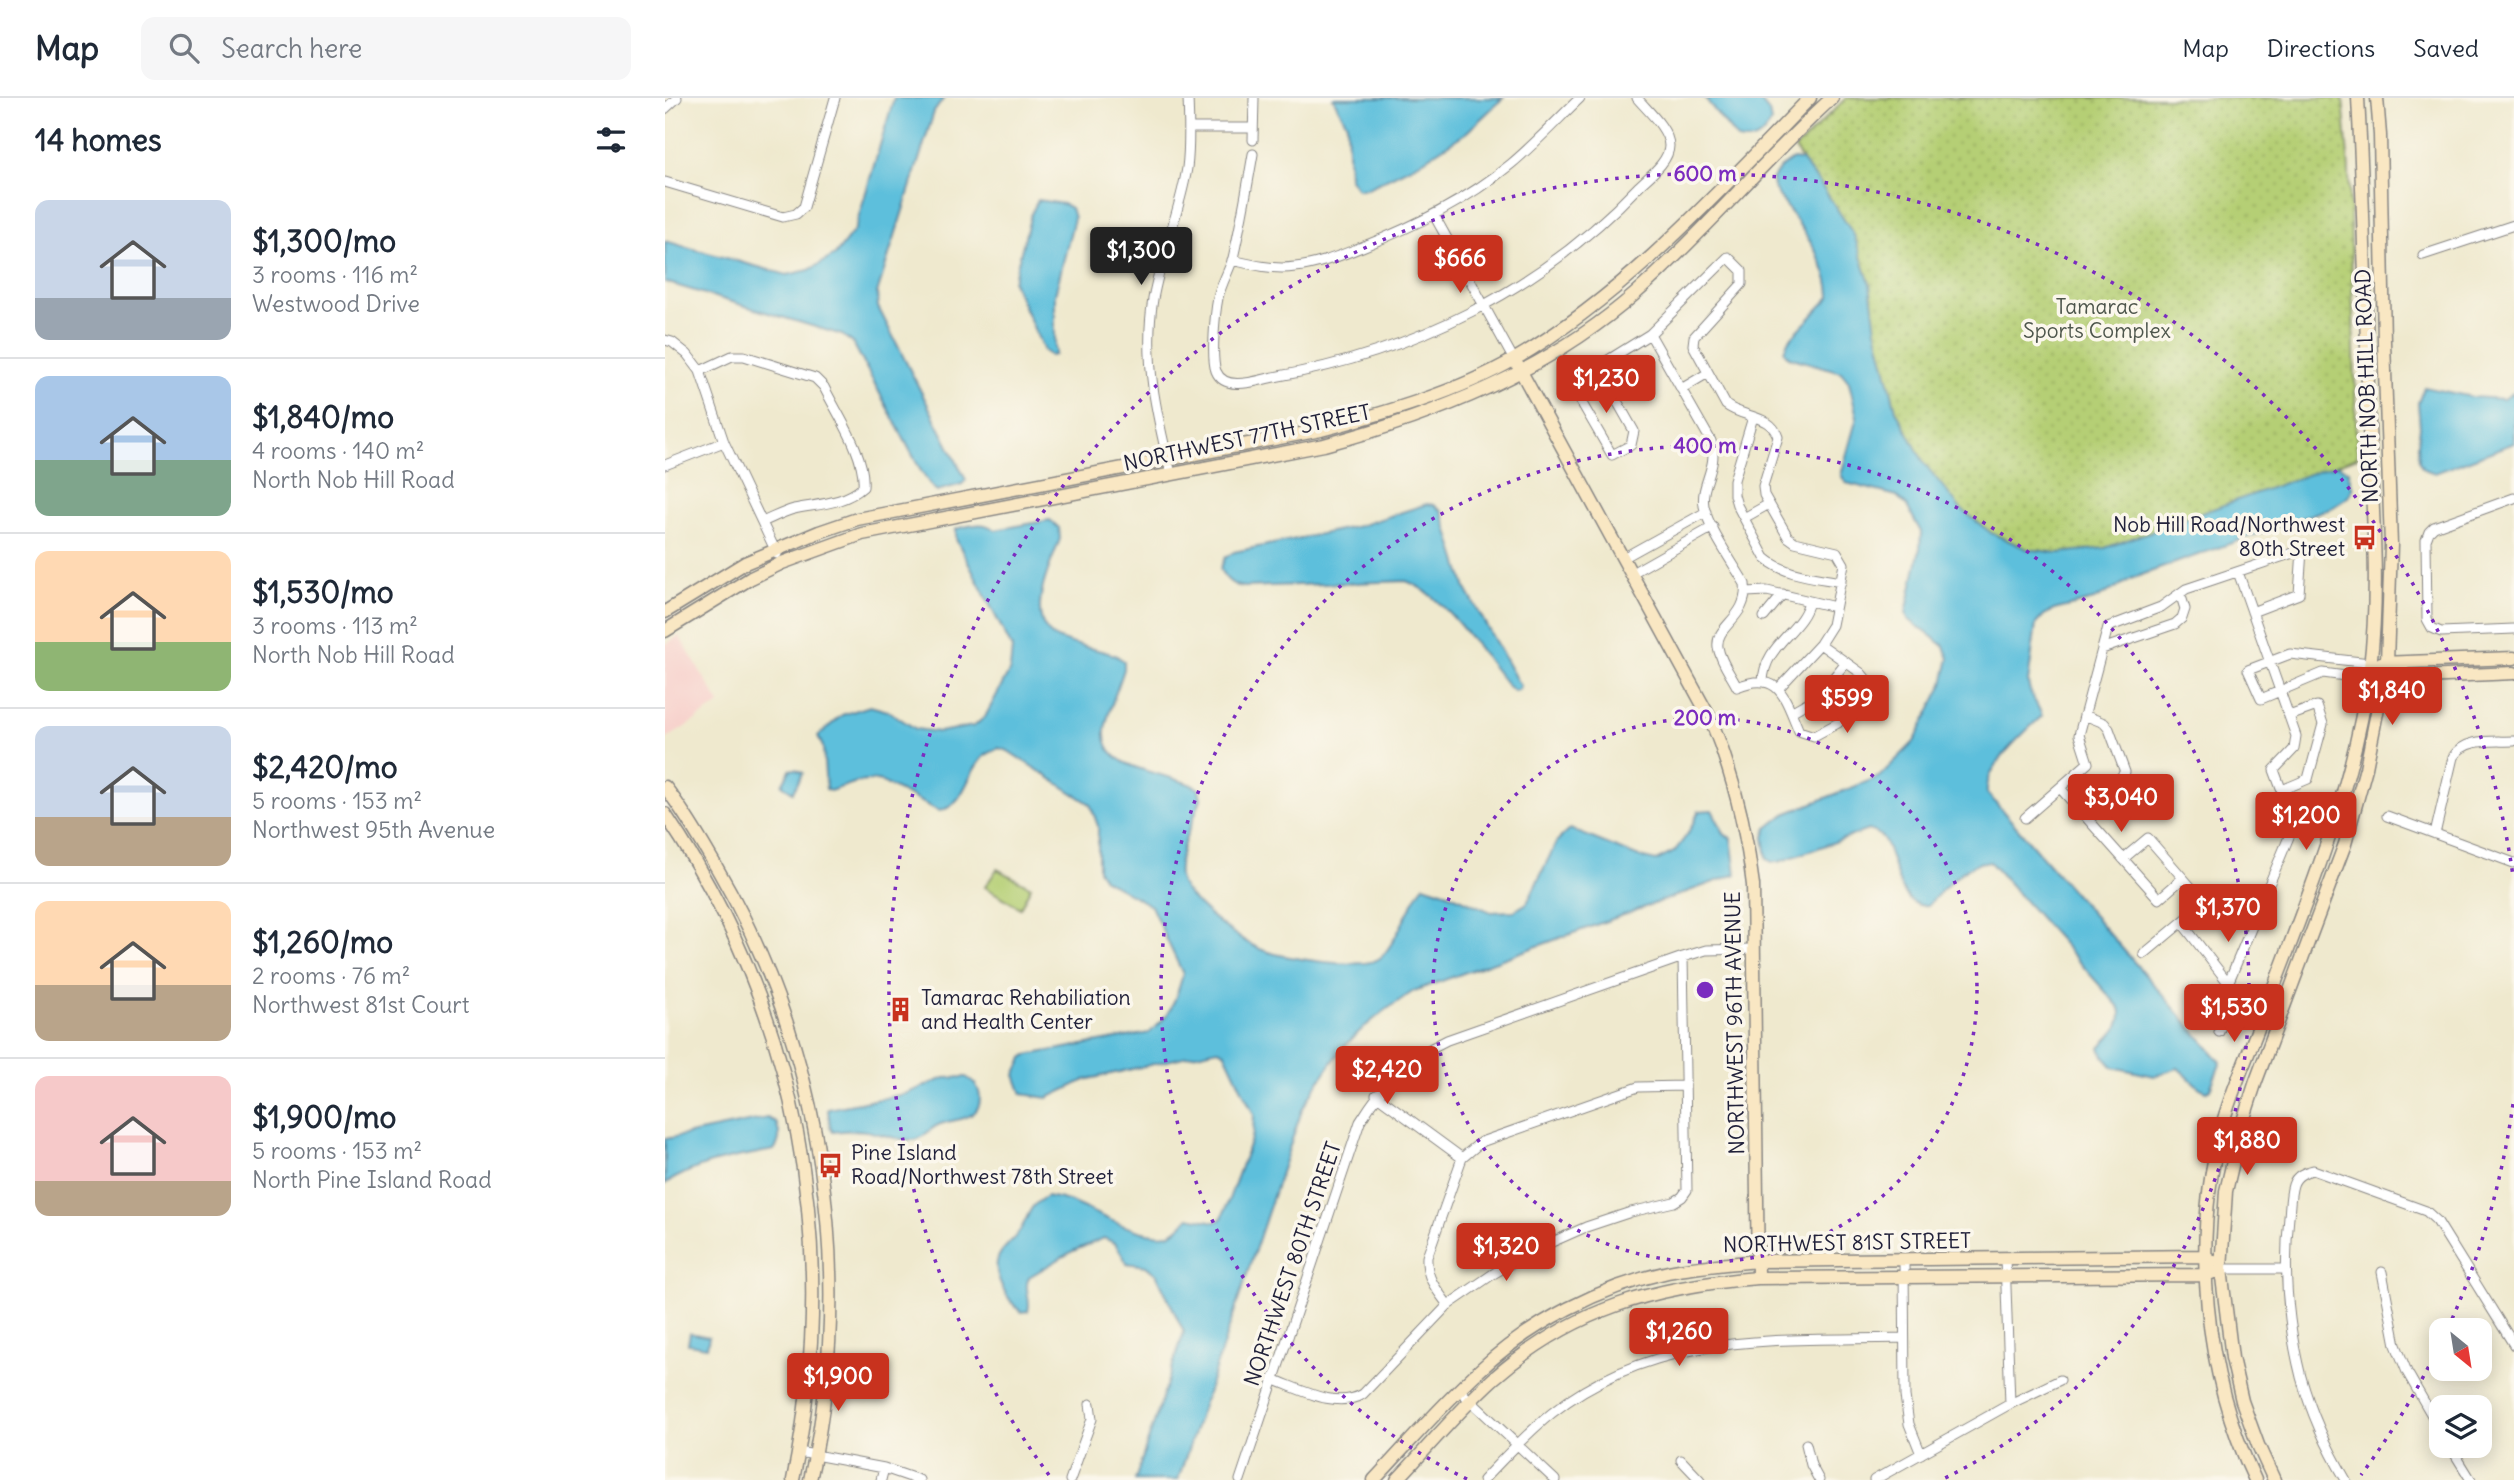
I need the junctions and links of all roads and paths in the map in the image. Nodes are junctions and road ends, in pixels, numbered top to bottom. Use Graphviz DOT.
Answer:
graph roads {
  1 [pos="677,98"];
  2 [pos="835,98"];
  3 [pos="1188,98"];
  4 [pos="1254,98"];
  5 [pos="1580,98"];
  6 [pos="1637,98"];
  7 [pos="1810,98"];
  8 [pos="2358,98"];
  9 [pos="2377,98"];
  10 [pos="1825,100"];
  11 [pos="665,109"];
  12 [pos="1189,128"];
  13 [pos="1253,128"];
  14 [pos="1253,140"];
  15 [pos="1253,154"];
  16 [pos="665,182"];
  17 [pos="1434,215"];
  18 [pos="2514,225"];
  19 [pos="2423,255"];
  20 [pos="1232,260"];
  21 [pos="1483,307"];
  22 [pos="1650,334"];
  23 [pos="665,340"];
  24 [pos="1517,365"];
  25 [pos="1597,366"];
  26 [pos="700,371"];
  27 [pos="1708,373"];
  28 [pos="1681,389"];
  29 [pos="1753,417"];
  30 [pos="724,442"];
  31 [pos="1168,459"];
  32 [pos="665,465"];
  33 [pos="1171,474"];
  34 [pos="2514,498"];
  35 [pos="1769,504"];
  36 [pos="1706,512"];
  37 [pos="1744,518"];
  38 [pos="762,522"];
  39 [pos="1713,527"];
  40 [pos="1676,529"];
  41 [pos="1683,544"];
  42 [pos="775,549"];
  43 [pos="1623,558"];
  44 [pos="782,563"];
  45 [pos="2238,572"];
  46 [pos="1632,573"];
  47 [pos="1841,582"];
  48 [pos="1746,592"];
  49 [pos="2180,593"];
  50 [pos="1783,594"];
  51 [pos="1809,601"];
  52 [pos="1835,607"];
  53 [pos="665,612"];
  54 [pos="2252,612"];
  55 [pos="1764,617"];
  56 [pos="2514,629"];
  57 [pos="665,631"];
  58 [pos="1821,644"];
  59 [pos="2102,649"];
  60 [pos="2514,658"];
  61 [pos="2269,661"];
  62 [pos="1846,662"];
  63 [pos="2387,662"];
  64 [pos="2370,663"];
  65 [pos="2514,673"];
  66 [pos="2368,679"];
  67 [pos="2384,679"];
  68 [pos="1763,682"];
  69 [pos="1779,689"];
  70 [pos="2280,691"];
  71 [pos="1791,712"];
  72 [pos="2084,715"];
  73 [pos="2289,716"];
  74 [pos="2514,741"];
  75 [pos="665,787"];
  76 [pos="2060,788"];
  77 [pos="2282,790"];
  78 [pos="2083,813"];
  79 [pos="665,814"];
  80 [pos="2387,816"];
  81 [pos="2025,818"];
  82 [pos="2435,834"];
  83 [pos="2123,859"];
  84 [pos="2514,863"];
  85 [pos="2183,878"];
  86 [pos="2205,903"];
  87 [pos="2248,904"];
  88 [pos="2182,923"];
  89 [pos="1753,949"];
  90 [pos="2144,954"];
  91 [pos="1683,957"];
  92 [pos="2229,981"];
  93 [pos="2219,1032"];
  94 [pos="1685,1086"];
  95 [pos="1376,1095"];
  96 [pos="1462,1158"];
  97 [pos="2206,1256"];
  98 [pos="2005,1258"];
  99 [pos="1904,1260"];
  100 [pos="1758,1261"];
  101 [pos="2221,1269"];
  102 [pos="2285,1269"];
  103 [pos="2382,1272"];
  104 [pos="2206,1275"];
  105 [pos="2006,1276"];
  106 [pos="1904,1277"];
  107 [pos="1758,1278"];
  108 [pos="1448,1306"];
  109 [pos="1904,1339"];
  110 [pos="2514,1345"];
  111 [pos="1272,1380"];
  112 [pos="2060,1380"];
  113 [pos="1459,1390"];
  114 [pos="1471,1401"];
  115 [pos="1090,1404"];
  116 [pos="2010,1404"];
  117 [pos="2429,1410"];
  118 [pos="1517,1444"];
  119 [pos="1806,1444"];
  120 [pos="799,1452"];
  121 [pos="1921,1454"];
  122 [pos="815,1456"];
  123 [pos="2457,1458"];
  124 [pos="1681,1460"];
  125 [pos="884,1468"];
  126 [pos="1242,1479"];
  127 [pos="793,1480"];
  128 [pos="810,1480"];
  129 [pos="881,1480"];
  130 [pos="919,1480"];
  131 [pos="1070,1480"];
  132 [pos="1374,1480"];
  133 [pos="1397,1480"];
  134 [pos="1483,1480"];
  135 [pos="1555,1480"];
  136 [pos="1700,1480"];
  137 [pos="1819,1480"];
  138 [pos="1874,1480"];
  139 [pos="2255,1480"];
  140 [pos="2274,1480"];
  141 [pos="2346,1480"];
  142 [pos="2471,1480"];
  1 -- 11 [label="street"];
  2 -- 16 [label="street"];
  3 -- 12 [label="street"];
  4 -- 13 [label="street"];
  5 -- 17 [label="street"];
  6 -- 21 [label="street"];
  7 -- 24 [label="street, NORTHWEST 77TH STREET"];
  8 -- 64 [label="street, NORTH NOB HILL ROAD"];
  9 -- 63 [label="street, NORTH NOB HILL ROAD"];
  10 -- 24 [label="street, NORTHWEST 77TH STREET"];
  12 -- 13 [label="street"];
  12 -- 31 [label="street"];
  13 -- 14 [label="street"];
  15 -- 20 [label="street"];
  17 -- 20 [label="street"];
  17 -- 21 [label="street, NORTHWEST 96TH AVENUE"];
  18 -- 19 [label="street"];
  20 -- 21 [label="street"];
  21 -- 24 [label="street, NORTHWEST 96TH AVENUE"];
  22 -- 25 [label="street"];
  22 -- 27 [label="street"];
  22 -- 28 [label="street"];
  23 -- 26 [label="street"];
  24 -- 31 [label="street, NORTHWEST 77TH STREET"];
  24 -- 33 [label="street, NORTHWEST 77TH STREET"];
  24 -- 43 [label="street, NORTHWEST 96TH AVENUE"];
  25 -- 25 [label="street"];
  26 -- 30 [label="street"];
  26 -- 38 [label="street"];
  27 -- 28 [label="street"];
  27 -- 29 [label="street"];
  28 -- 36 [label="street"];
  29 -- 35 [label="street"];
  29 -- 37 [label="street"];
  30 -- 32 [label="street"];
  30 -- 38 [label="street"];
  31 -- 33 [label="street"];
  31 -- 42 [label="street, NORTHWEST 77TH STREET"];
  33 -- 44 [label="street, NORTHWEST 77TH STREET"];
  34 -- 56 [label="street"];
  35 -- 37 [label="street"];
  35 -- 47 [label="street"];
  36 -- 39 [label="street"];
  36 -- 40 [label="street"];
  37 -- 47 [label="street"];
  38 -- 42 [label="street"];
  39 -- 41 [label="street"];
  39 -- 48 [label="street"];
  40 -- 41 [label="street"];
  40 -- 43 [label="street"];
  41 -- 46 [label="street"];
  42 -- 44 [label="street"];
  42 -- 53 [label="street, NORTHWEST 77TH STREET"];
  43 -- 46 [label="street, NORTHWEST 96TH AVENUE"];
  44 -- 57 [label="street, NORTHWEST 77TH STREET"];
  45 -- 49 [label="street"];
  45 -- 54 [label="street"];
  45 -- 54 [label="street"];
  46 -- 89 [label="street, NORTHWEST 96TH AVENUE"];
  47 -- 52 [label="street"];
  48 -- 50 [label="street"];
  48 -- 68 [label="street"];
  49 -- 59 [label="street"];
  49 -- 59 [label="street"];
  50 -- 51 [label="street"];
  50 -- 55 [label="street"];
  51 -- 52 [label="street"];
  51 -- 68 [label="street"];
  52 -- 58 [label="street"];
  54 -- 61 [label="street"];
  58 -- 62 [label="street"];
  58 -- 69 [label="street"];
  59 -- 72 [label="street"];
  60 -- 63 [label="street"];
  61 -- 64 [label="street"];
  61 -- 70 [label="street"];
  61 -- 70 [label="street"];
  62 -- 71 [label="street"];
  62 -- 71 [label="street"];
  63 -- 64 [label="street"];
  63 -- 67 [label="street, NORTH NOB HILL ROAD"];
  64 -- 66 [label="street, NORTH NOB HILL ROAD"];
  65 -- 67 [label="street"];
  66 -- 67 [label="street"];
  66 -- 70 [label="street"];
  66 -- 97 [label="street, NORTH NOB HILL ROAD"];
  67 -- 101 [label="street, NORTH NOB HILL ROAD"];
  68 -- 69 [label="street"];
  69 -- 71 [label="street"];
  70 -- 73 [label="street"];
  72 -- 76 [label="street"];
  72 -- 78 [label="street"];
  73 -- 77 [label="street"];
  73 -- 77 [label="street"];
  74 -- 82 [label="street"];
  75 -- 122 [label="street"];
  76 -- 78 [label="street"];
  76 -- 81 [label="street"];
  77 -- 87 [label="street"];
  78 -- 83 [label="street"];
  79 -- 120 [label="street"];
  80 -- 82 [label="street"];
  82 -- 84 [label="street"];
  83 -- 85 [label="street"];
  83 -- 85 [label="street"];
  85 -- 86 [label="street"];
  86 -- 87 [label="street"];
  86 -- 88 [label="street"];
  87 -- 92 [label="street"];
  88 -- 90 [label="street"];
  88 -- 92 [label="street"];
  89 -- 91 [label="street, NORTHWEST 80TH STREET"];
  89 -- 100 [label="street, NORTHWEST 96TH AVENUE"];
  91 -- 94 [label="street"];
  91 -- 95 [label="street, NORTHWEST 80TH STREET"];
  92 -- 93 [label="street"];
  94 -- 96 [label="street"];
  94 -- 108 [label="street"];
  95 -- 96 [label="street"];
  95 -- 111 [label="street, NORTHWEST 80TH STREET"];
  96 -- 108 [label="street"];
  97 -- 98 [label="street, NORTHWEST 81ST STREET"];
  97 -- 101 [label="street"];
  97 -- 104 [label="street, NORTH NOB HILL ROAD"];
  98 -- 99 [label="street, NORTHWEST 81ST STREET"];
  98 -- 105 [label="street"];
  99 -- 100 [label="street, NORTHWEST 81ST STREET"];
  99 -- 106 [label="street"];
  100 -- 107 [label="street, NORTHWEST 96TH AVENUE"];
  100 -- 113 [label="street, NORTHWEST 81ST STREET"];
  101 -- 102 [label="street, NORTHWEST 81ST STREET"];
  101 -- 104 [label="street, NORTHWEST 81ST STREET"];
  101 -- 140 [label="street, NORTH NOB HILL ROAD"];
  102 -- 110 [label="street"];
  102 -- 141 [label="street"];
  103 -- 117 [label="street"];
  104 -- 105 [label="street, NORTHWEST 81ST STREET"];
  104 -- 139 [label="street, NORTH NOB HILL ROAD"];
  105 -- 106 [label="street, NORTHWEST 81ST STREET"];
  105 -- 116 [label="street"];
  106 -- 107 [label="street, NORTHWEST 81ST STREET"];
  106 -- 109 [label="street"];
  107 -- 114 [label="street, NORTHWEST 81ST STREET"];
  108 -- 111 [label="street"];
  109 -- 118 [label="street"];
  109 -- 121 [label="street"];
  111 -- 126 [label="street, NORTHWEST 80TH STREET"];
  112 -- 116 [label="street"];
  113 -- 114 [label="street"];
  113 -- 132 [label="street, NORTHWEST 81ST STREET"];
  114 -- 118 [label="street"];
  114 -- 133 [label="street, NORTHWEST 81ST STREET"];
  115 -- 131 [label="street"];
  116 -- 121 [label="street"];
  118 -- 134 [label="street"];
  118 -- 135 [label="street"];
  119 -- 137 [label="street"];
  120 -- 122 [label="street"];
  120 -- 127 [label="street"];
  121 -- 138 [label="street"];
  122 -- 125 [label="street"];
  122 -- 128 [label="street"];
  123 -- 142 [label="street"];
  124 -- 136 [label="street"];
  125 -- 129 [label="street"];
  125 -- 130 [label="street"];
}
